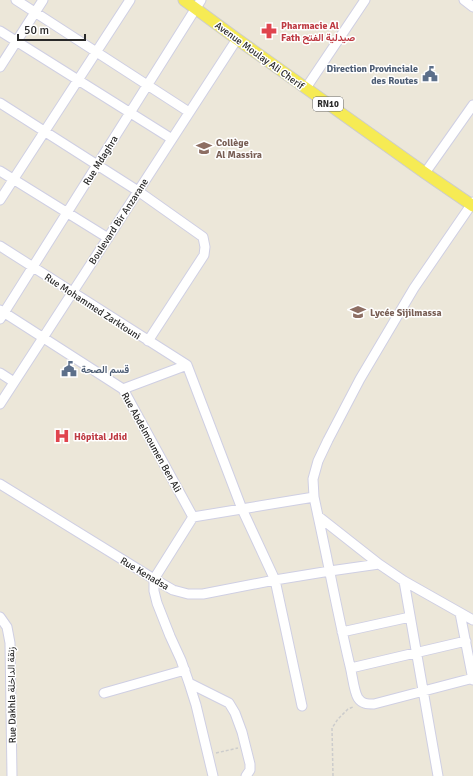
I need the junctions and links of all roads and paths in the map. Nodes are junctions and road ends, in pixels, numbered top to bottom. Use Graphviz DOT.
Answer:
graph roads {
  1 [pos="16,0"];
  2 [pos="43,0"];
  3 [pos="130,0"];
  4 [pos="184,0"];
  5 [pos="365,0"];
  6 [pos="464,0"];
  7 [pos="198,4"];
  8 [pos="473,7"];
  9 [pos="35,13"];
  10 [pos="0,31"];
  11 [pos="237,39"];
  12 [pos="17,42"];
  13 [pos="96,52"];
  14 [pos="0,67"];
  15 [pos="78,80"];
  16 [pos="147,85"];
  17 [pos="306,88"];
  18 [pos="0,103"];
  19 [pos="473,105"];
  20 [pos="189,112"];
  21 [pos="130,113"];
  22 [pos="45,132"];
  23 [pos="172,139"];
  24 [pos="97,165"];
  25 [pos="0,171"];
  26 [pos="425,173"];
  27 [pos="14,179"];
  28 [pos="138,191"];
  29 [pos="0,200"];
  30 [pos="472,204"];
  31 [pos="67,212"];
  32 [pos="108,238"];
  33 [pos="0,246"];
  34 [pos="33,267"];
  35 [pos="72,292"];
  36 [pos="1,314"];
  37 [pos="43,337"];
  38 [pos="148,341"];
  39 [pos="187,365"];
  40 [pos="0,373"];
  41 [pos="14,382"];
  42 [pos="123,389"];
  43 [pos="0,404"];
  44 [pos="0,484"];
  45 [pos="314,497"];
  46 [pos="242,509"];
  47 [pos="318,516"];
  48 [pos="193,517"];
  49 [pos="379,564"];
  50 [pos="330,571"];
  51 [pos="154,578"];
  52 [pos="275,580"];
  53 [pos="404,581"];
  54 [pos="460,613"];
  55 [pos="0,617"];
  56 [pos="410,617"];
  57 [pos="473,620"];
  58 [pos="342,632"];
  59 [pos="466,641"];
  60 [pos="416,653"];
  61 [pos="351,668"];
  62 [pos="185,670"];
  63 [pos="473,679"];
  64 [pos="189,683"];
  65 [pos="423,691"];
  66 [pos="104,693"];
  67 [pos="361,702"];
  68 [pos="302,706"];
  69 [pos="246,746"];
  70 [pos="208,755"];
  71 [pos="12,776"];
  72 [pos="213,776"];
  73 [pos="246,776"];
  74 [pos="333,776"];
  75 [pos="438,776"];
  1 -- 9 [label="street"];
  2 -- 9 [label="street"];
  3 -- 13 [label="street"];
  4 -- 7 [label="main road, Avenue Moulay Ali Cherif / RN10"];
  5 -- 17 [label="street"];
  6 -- 8 [label="street"];
  7 -- 11 [label="main road, Avenue Moulay Ali Cherif / RN10"];
  7 -- 16 [label="street, Rue Mdaghra"];
  9 -- 12 [label="street"];
  9 -- 13 [label="street"];
  10 -- 12 [label="street"];
  11 -- 17 [label="main road, Avenue Moulay Ali Cherif / RN10"];
  11 -- 20 [label="street, Boulevard Bir Anzarane"];
  12 -- 14 [label="street"];
  12 -- 15 [label="street"];
  13 -- 15 [label="street"];
  13 -- 16 [label="street"];
  15 -- 21 [label="street"];
  15 -- 22 [label="street"];
  16 -- 20 [label="street"];
  16 -- 21 [label="street, Rue Mdaghra"];
  17 -- 26 [label="main road, Avenue Moulay Ali Cherif / RN10"];
  18 -- 22 [label="street"];
  19 -- 26 [label="street"];
  20 -- 23 [label="street, Boulevard Bir Anzarane"];
  21 -- 23 [label="street"];
  21 -- 24 [label="street, Rue Mdaghra"];
  22 -- 24 [label="street"];
  22 -- 27 [label="street"];
  23 -- 28 [label="street, Boulevard Bir Anzarane"];
  24 -- 28 [label="street"];
  24 -- 31 [label="street, Rue Mdaghra"];
  25 -- 27 [label="street"];
  26 -- 30 [label="main road, Avenue Moulay Ali Cherif / RN10"];
  27 -- 29 [label="street"];
  27 -- 31 [label="street"];
  28 -- 32 [label="street, Boulevard Bir Anzarane"];
  28 -- 38 [label="street"];
  30 -- 45 [label="street"];
  31 -- 32 [label="street"];
  31 -- 34 [label="street, Rue Mdaghra"];
  32 -- 35 [label="street, Boulevard Bir Anzarane"];
  33 -- 34 [label="street, Rue Mohammed Zarktouni"];
  34 -- 35 [label="street, Rue Mohammed Zarktouni"];
  34 -- 36 [label="street, Rue Mdaghra"];
  35 -- 37 [label="street, Boulevard Bir Anzarane"];
  35 -- 38 [label="street, Rue Mohammed Zarktouni"];
  36 -- 37 [label="street, Rue Abdelmoumen Ben Ali"];
  37 -- 41 [label="street, Boulevard Bir Anzarane"];
  37 -- 42 [label="street, Rue Abdelmoumen Ben Ali"];
  38 -- 39 [label="street, Rue Mohammed Zarktouni"];
  39 -- 42 [label="street"];
  39 -- 46 [label="street"];
  40 -- 41 [label="street"];
  41 -- 43 [label="street, Boulevard Bir Anzarane"];
  42 -- 48 [label="street, Rue Abdelmoumen Ben Ali"];
  44 -- 51 [label="street, Rue Kenadsa"];
  45 -- 46 [label="street"];
  45 -- 47 [label="street"];
  46 -- 48 [label="street"];
  46 -- 52 [label="street"];
  47 -- 49 [label="street"];
  47 -- 50 [label="street"];
  48 -- 51 [label="street"];
  49 -- 50 [label="street, Rue Kenadsa"];
  49 -- 53 [label="street"];
  50 -- 52 [label="street, Rue Kenadsa"];
  50 -- 58 [label="street"];
  51 -- 52 [label="street, Rue Kenadsa"];
  51 -- 62 [label="street"];
  52 -- 68 [label="street"];
  53 -- 54 [label="street"];
  53 -- 56 [label="street"];
  54 -- 57 [label="street"];
  54 -- 59 [label="street"];
  55 -- 71 [label="street, Rue Dakhla زنقة الداخلة"];
  56 -- 58 [label="street"];
  56 -- 60 [label="street"];
  58 -- 61 [label="street"];
  59 -- 60 [label="street"];
  59 -- 63 [label="street"];
  60 -- 61 [label="street"];
  60 -- 65 [label="street"];
  61 -- 67 [label="street"];
  62 -- 64 [label="street"];
  62 -- 66 [label="street"];
  63 -- 65 [label="street"];
  64 -- 69 [label="street"];
  64 -- 70 [label="street"];
  65 -- 67 [label="street"];
  65 -- 75 [label="street"];
  67 -- 74 [label="path"];
  69 -- 70 [label="path"];
  69 -- 73 [label="street"];
  70 -- 72 [label="street"];
}
